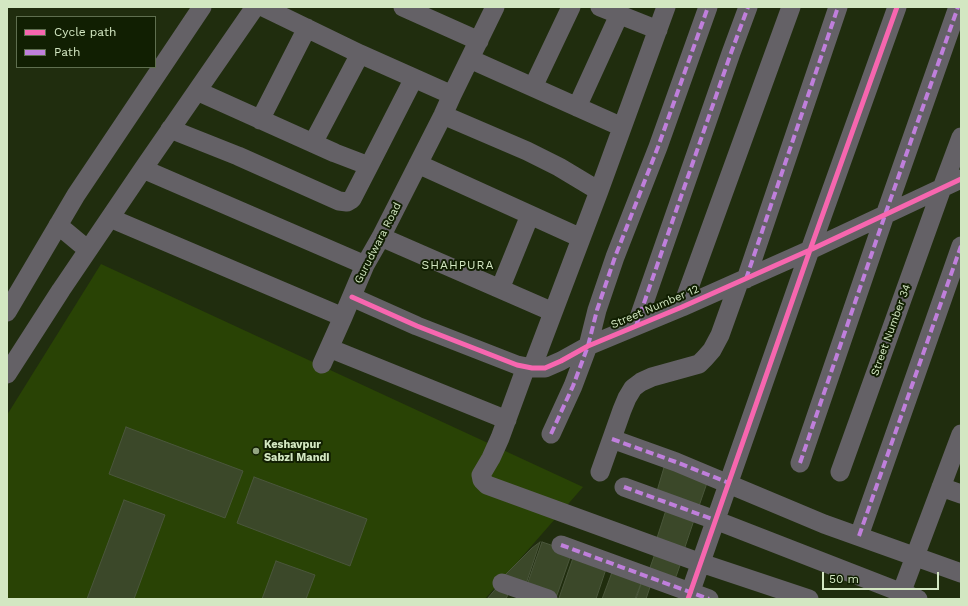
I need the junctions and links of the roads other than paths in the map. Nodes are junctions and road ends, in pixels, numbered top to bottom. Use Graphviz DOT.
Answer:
graph roads {
  1 [pos="202,7"];
  2 [pos="255,7"];
  3 [pos="263,7"];
  4 [pos="403,7"];
  5 [pos="495,7"];
  6 [pos="571,7"];
  7 [pos="600,7"];
  8 [pos="666,7"];
  9 [pos="708,7"];
  10 [pos="748,7"];
  11 [pos="791,7"];
  12 [pos="838,7"];
  13 [pos="897,7"];
  14 [pos="958,7"];
  15 [pos="618,14"];
  16 [pos="307,28"];
  17 [pos="658,30"];
  18 [pos="479,41"];
  19 [pos="360,54"];
  20 [pos="470,59"];
  21 [pos="414,78"];
  22 [pos="533,87"];
  23 [pos="196,91"];
  24 [pos="452,95"];
  25 [pos="577,107"];
  26 [pos="443,115"];
  27 [pos="260,120"];
  28 [pos="622,127"];
  29 [pos="170,129"];
  30 [pos="961,137"];
  31 [pos="313,143"];
  32 [pos="418,164"];
  33 [pos="368,166"];
  34 [pos="143,169"];
  35 [pos="961,179"];
  36 [pos="942,188"];
  37 [pos="599,191"];
  38 [pos="530,215"];
  39 [pos="885,215"];
  40 [pos="110,218"];
  41 [pos="58,225"];
  42 [pos="381,237"];
  43 [pos="581,238"];
  44 [pos="961,246"];
  45 [pos="88,250"];
  46 [pos="810,250"];
  47 [pos="365,265"];
  48 [pos="743,280"];
  49 [pos="500,289"];
  50 [pos="352,297"];
  51 [pos="682,307"];
  52 [pos="7,312"];
  53 [pos="553,312"];
  54 [pos="343,317"];
  55 [pos="636,326"];
  56 [pos="588,346"];
  57 [pos="529,368"];
  58 [pos="7,374"];
  59 [pos="507,420"];
  60 [pos="551,434"];
  61 [pos="961,434"];
  62 [pos="612,439"];
  63 [pos="800,463"];
  64 [pos="600,472"];
  65 [pos="840,472"];
  66 [pos="729,483"];
  67 [pos="624,487"];
  68 [pos="941,487"];
  69 [pos="961,494"];
  70 [pos="715,520"];
  71 [pos="859,536"];
  72 [pos="561,545"];
  73 [pos="915,556"];
  74 [pos="701,563"];
  75 [pos="961,573"];
  76 [pos="502,582"];
  77 [pos="689,596"];
  78 [pos="906,597"];
  79 [pos="548,599"];
  80 [pos="708,599"];
  81 [pos="809,599"];
  1 -- 41 [label="street"];
  2 -- 23 [label="street"];
  3 -- 16 [label="street"];
  4 -- 18 [label="street"];
  5 -- 18 [label="street, Gurudwara Road"];
  6 -- 22 [label="street"];
  7 -- 15 [label="street"];
  8 -- 17 [label="street"];
  9 -- 56 [label="street"];
  10 -- 55 [label="street"];
  11 -- 51 [label="street"];
  12 -- 48 [label="street"];
  13 -- 46 [label="street"];
  14 -- 39 [label="street"];
  15 -- 17 [label="street"];
  15 -- 25 [label="street"];
  16 -- 19 [label="street"];
  16 -- 27 [label="street"];
  17 -- 28 [label="street"];
  18 -- 20 [label="street, Gurudwara Road"];
  19 -- 21 [label="street"];
  19 -- 31 [label="street"];
  20 -- 22 [label="street"];
  20 -- 24 [label="street, Gurudwara Road"];
  21 -- 24 [label="street"];
  21 -- 33 [label="street"];
  22 -- 25 [label="street"];
  23 -- 27 [label="street"];
  23 -- 29 [label="street"];
  24 -- 26 [label="street, Gurudwara Road"];
  25 -- 28 [label="street"];
  26 -- 32 [label="street, Gurudwara Road"];
  26 -- 37 [label="street"];
  27 -- 31 [label="street"];
  28 -- 37 [label="street"];
  29 -- 33 [label="street"];
  29 -- 34 [label="street"];
  30 -- 36 [label="street, Street Number 34"];
  31 -- 33 [label="street"];
  32 -- 38 [label="street"];
  32 -- 42 [label="street, Gurudwara Road"];
  34 -- 40 [label="street"];
  34 -- 47 [label="street"];
  35 -- 36 [label="street, Street Number 12"];
  36 -- 39 [label="street, Street Number 12"];
  36 -- 65 [label="street, Street Number 34"];
  37 -- 43 [label="street"];
  38 -- 43 [label="street"];
  38 -- 49 [label="street"];
  39 -- 46 [label="street, Street Number 12"];
  39 -- 63 [label="street"];
  40 -- 45 [label="street"];
  40 -- 54 [label="street"];
  41 -- 45 [label="street"];
  41 -- 52 [label="street"];
  42 -- 47 [label="street, Gurudwara Road"];
  42 -- 49 [label="street"];
  43 -- 53 [label="street"];
  44 -- 71 [label="street"];
  45 -- 58 [label="street"];
  46 -- 48 [label="street, Street Number 12"];
  46 -- 66 [label="street"];
  47 -- 50 [label="street, Gurudwara Road"];
  48 -- 51 [label="street, Street Number 12"];
  48 -- 62 [label="street"];
  49 -- 53 [label="street"];
  50 -- 54 [label="street, Gurudwara Road"];
  50 -- 57 [label="street, Street Number 12"];
  51 -- 55 [label="street, Street Number 12"];
  53 -- 57 [label="street"];
  54 -- 59 [label="street, Gurudwara Road"];
  55 -- 56 [label="street, Street Number 12"];
  56 -- 57 [label="street, Street Number 12"];
  56 -- 60 [label="street"];
  57 -- 59 [label="street"];
  59 -- 74 [label="street"];
  61 -- 68 [label="street"];
  62 -- 64 [label="street"];
  62 -- 66 [label="street"];
  66 -- 70 [label="street"];
  66 -- 71 [label="street"];
  67 -- 70 [label="street"];
  68 -- 69 [label="street"];
  68 -- 73 [label="street"];
  70 -- 74 [label="street"];
  70 -- 78 [label="street"];
  71 -- 73 [label="street"];
  72 -- 77 [label="street"];
  73 -- 75 [label="street"];
  73 -- 78 [label="street"];
  74 -- 77 [label="street"];
  74 -- 81 [label="street"];
  76 -- 79 [label="street"];
  77 -- 80 [label="street"];
}
